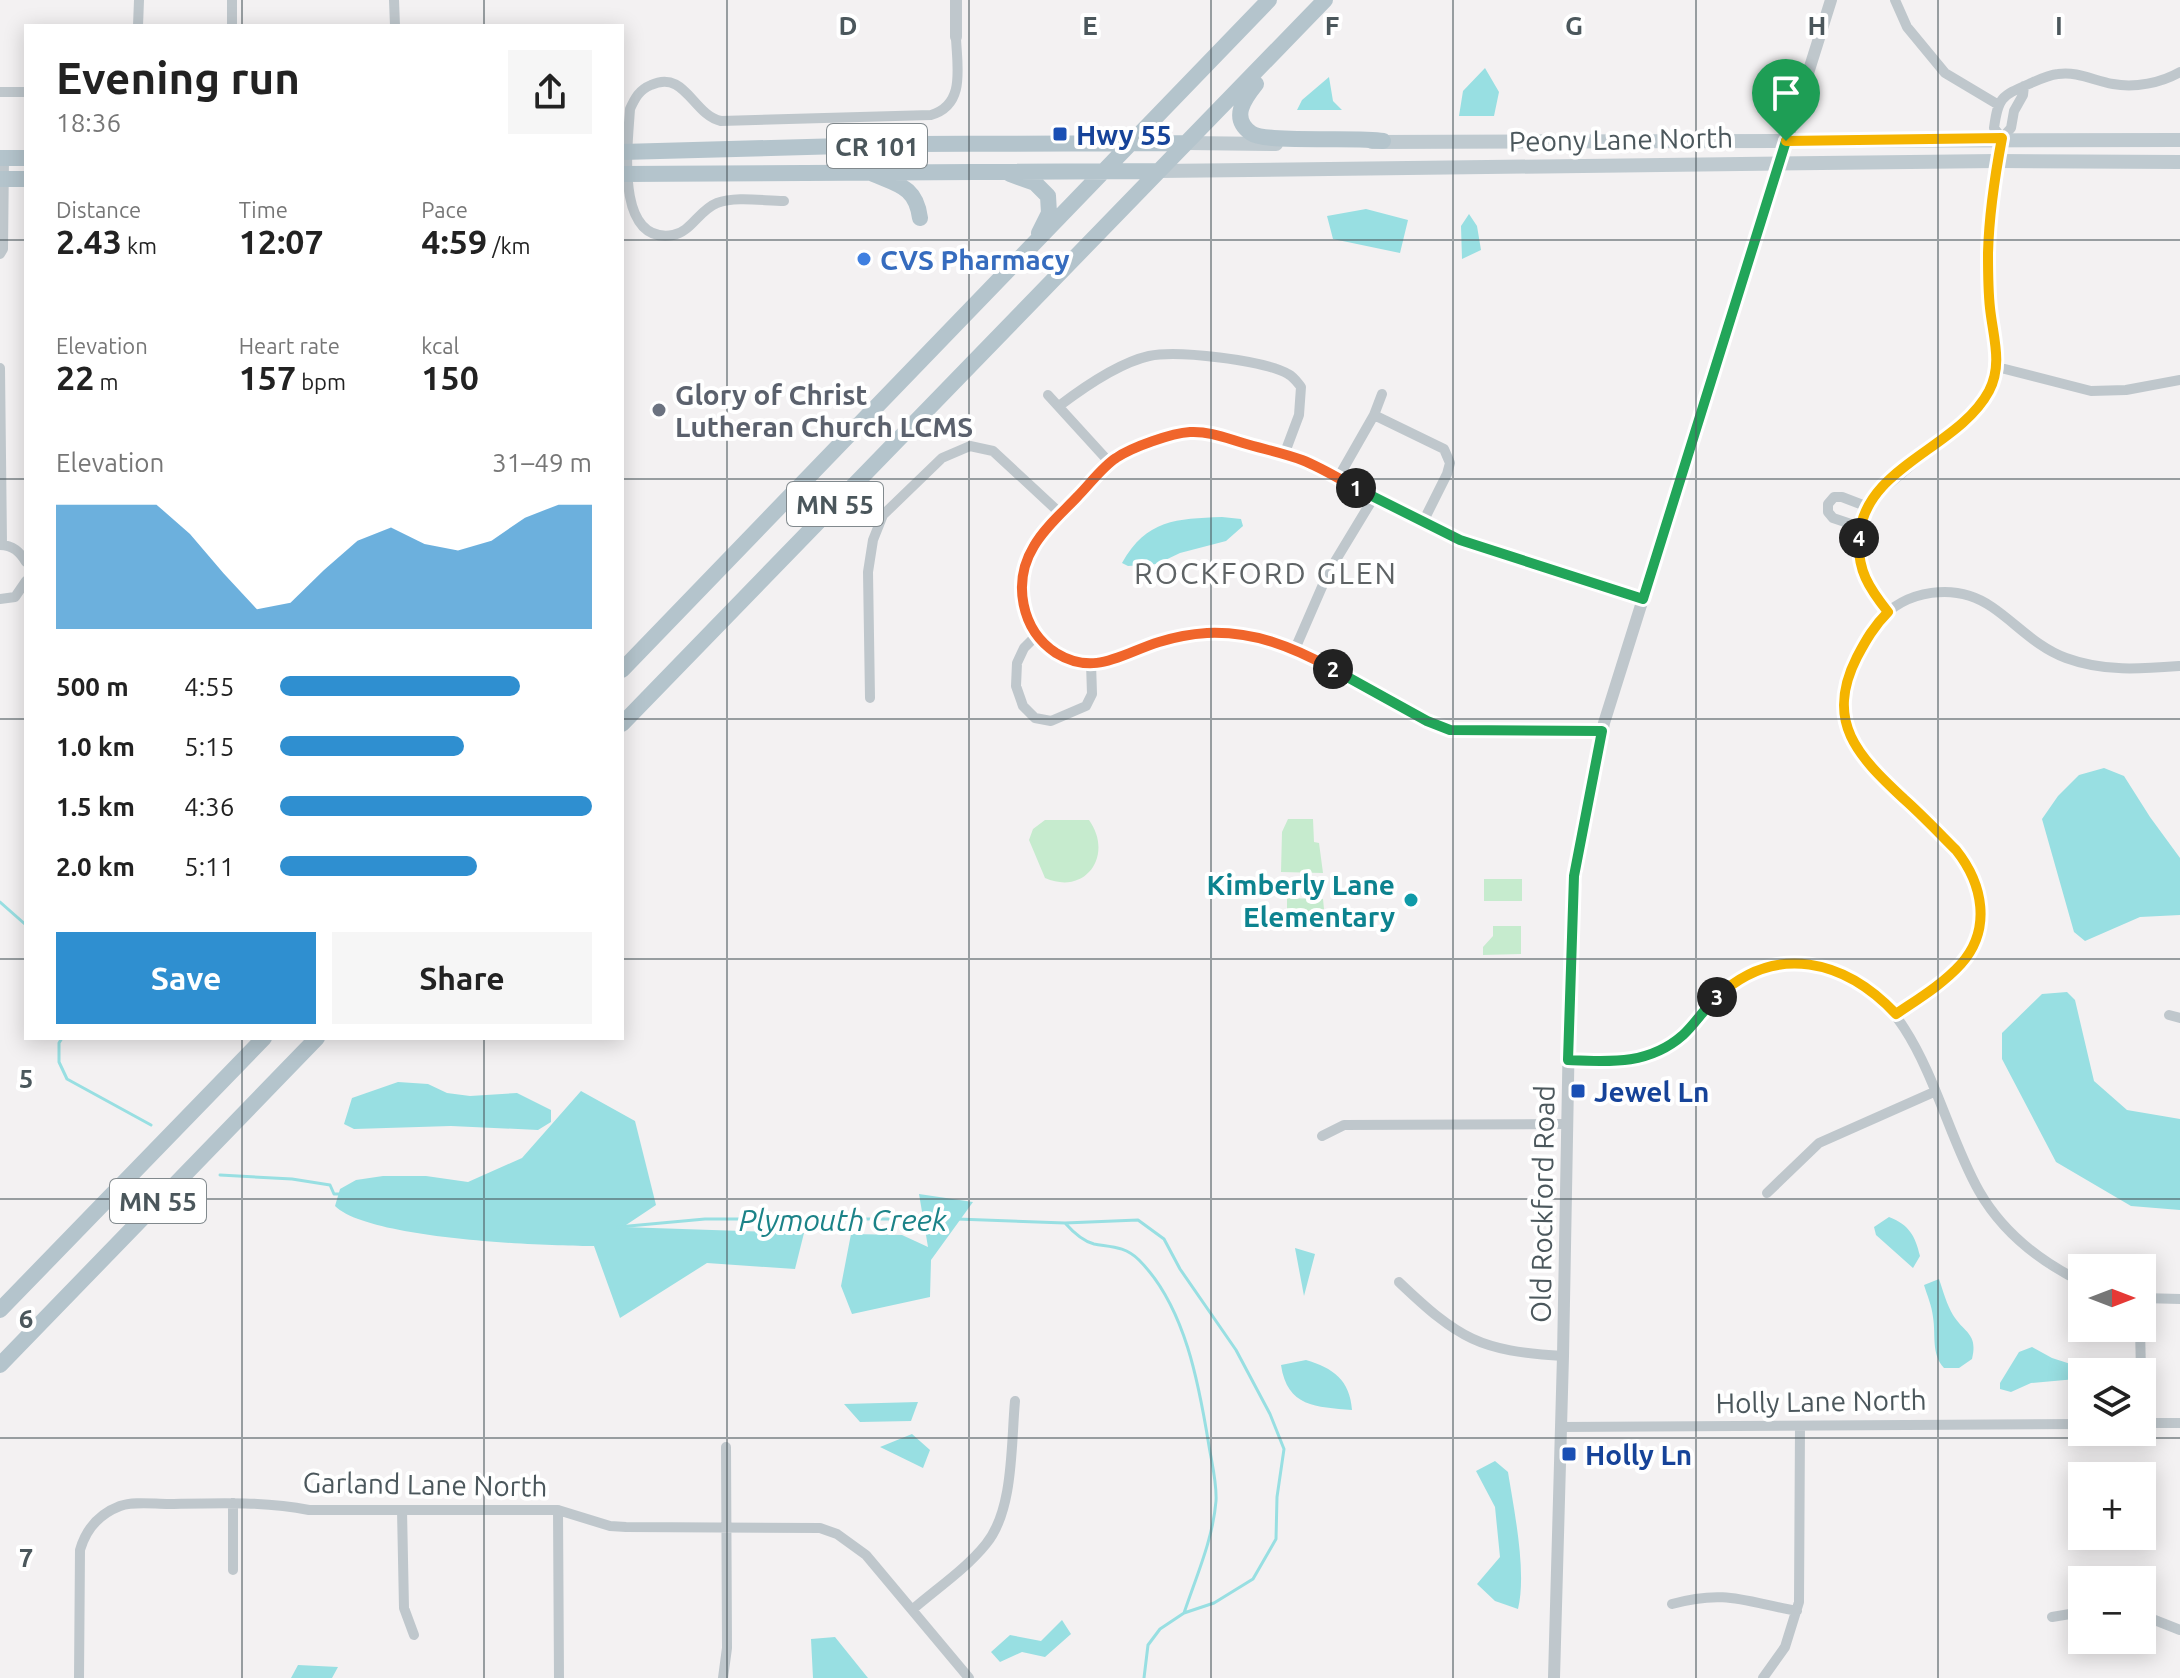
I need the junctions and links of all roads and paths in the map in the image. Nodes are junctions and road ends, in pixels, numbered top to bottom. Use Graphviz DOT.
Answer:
graph roads {
  1 [pos="139,0"];
  2 [pos="232,0"];
  3 [pos="394,0"];
  4 [pos="956,0"];
  5 [pos="1269,0"];
  6 [pos="1326,0"];
  7 [pos="1831,0"];
  8 [pos="1895,0"];
  9 [pos="138,24"];
  10 [pos="232,24"];
  11 [pos="395,24"];
  12 [pos="956,37"];
  13 [pos="2180,72"];
  14 [pos="2024,86"];
  15 [pos="0,92"];
  16 [pos="24,92"];
  17 [pos="1997,104"];
  18 [pos="2002,138"];
  19 [pos="2180,140"];
  20 [pos="1383,141"];
  21 [pos="1786,141"];
  22 [pos="1133,143"];
  23 [pos="1185,143"];
  24 [pos="626,152"];
  25 [pos="2,158"];
  26 [pos="24,158"];
  27 [pos="1997,161"];
  28 [pos="2180,162"];
  29 [pos="1779,163"];
  30 [pos="1107,170"];
  31 [pos="1001,171"];
  32 [pos="1158,171"];
  33 [pos="868,172"];
  34 [pos="626,174"];
  35 [pos="2,179"];
  36 [pos="24,179"];
  37 [pos="784,201"];
  38 [pos="920,218"];
  39 [pos="1034,245"];
  40 [pos="0,254"];
  41 [pos="1997,367"];
  42 [pos="0,368"];
  43 [pos="2180,380"];
  44 [pos="1382,394"];
  45 [pos="1048,395"];
  46 [pos="1059,406"];
  47 [pos="1374,415"];
  48 [pos="1284,455"];
  49 [pos="1110,463"];
  50 [pos="1338,478"];
  51 [pos="1374,497"];
  52 [pos="1868,507"];
  53 [pos="1061,514"];
  54 [pos="1423,522"];
  55 [pos="1860,527"];
  56 [pos="1,545"];
  57 [pos="24,559"];
  58 [pos="24,584"];
  59 [pos="0,599"];
  60 [pos="1643,599"];
  61 [pos="1888,612"];
  62 [pos="1036,636"];
  63 [pos="1295,649"];
  64 [pos="1091,663"];
  65 [pos="2180,666"];
  66 [pos="624,668"];
  67 [pos="870,698"];
  68 [pos="624,722"];
  69 [pos="1602,731"];
  70 [pos="1896,1014"];
  71 [pos="262,1040"];
  72 [pos="315,1040"];
  73 [pos="1568,1060"];
  74 [pos="1934,1092"];
  75 [pos="1567,1124"];
  76 [pos="1322,1136"];
  77 [pos="1767,1193"];
  78 [pos="2068,1275"];
  79 [pos="1399,1282"];
  80 [pos="2156,1298"];
  81 [pos="2180,1299"];
  82 [pos="0,1310"];
  83 [pos="1563,1356"];
  84 [pos="0,1365"];
  85 [pos="1015,1401"];
  86 [pos="2156,1423"];
  87 [pos="2180,1423"];
  88 [pos="2068,1424"];
  89 [pos="1800,1426"];
  90 [pos="1561,1427"];
  91 [pos="726,1447"];
  92 [pos="233,1503"];
  93 [pos="402,1510"];
  94 [pos="558,1510"];
  95 [pos="726,1527"];
  96 [pos="233,1570"];
  97 [pos="1672,1604"];
  98 [pos="912,1610"];
  99 [pos="1797,1611"];
  100 [pos="2068,1614"];
  101 [pos="2052,1617"];
  102 [pos="2156,1621"];
  103 [pos="2180,1630"];
  104 [pos="414,1635"];
  105 [pos="79,1678"];
  106 [pos="559,1678"];
  107 [pos="723,1678"];
  108 [pos="969,1678"];
  109 [pos="1554,1678"];
  110 [pos="1763,1678"];
  1 -- 9 [label="street"];
  2 -- 10 [label="street"];
  3 -- 11 [label="street"];
  4 -- 12 [label="street"];
  5 -- 22 [label="main road, MN 55"];
  6 -- 20 [label="main road"];
  6 -- 23 [label="main road, MN 55"];
  7 -- 21 [label="street, Old Rockford Road"];
  8 -- 17 [label="street"];
  12 -- 24 [label="street"];
  13 -- 14 [label="street"];
  14 -- 17 [label="street"];
  14 -- 18 [label="street"];
  15 -- 16 [label="street"];
  17 -- 18 [label="street"];
  18 -- 19 [label="main road, Peony Lane North"];
  18 -- 21 [label="main road, Peony Lane North"];
  18 -- 27 [label="street"];
  20 -- 21 [label="main road, Peony Lane North"];
  20 -- 23 [label="main road, Peony Lane North"];
  21 -- 29 [label="street, Old Rockford Road"];
  22 -- 23 [label="main road, CR 101"];
  22 -- 24 [label="main road, CR 101"];
  22 -- 30 [label="main road, MN 55"];
  23 -- 32 [label="main road, MN 55"];
  24 -- 34 [label="street"];
  25 -- 26 [label="main road"];
  25 -- 35 [label="street"];
  27 -- 28 [label="main road, Peony Lane North"];
  27 -- 29 [label="main road, Peony Lane North"];
  27 -- 41 [label="street"];
  29 -- 32 [label="main road, Peony Lane North"];
  29 -- 60 [label="street, Old Rockford Road"];
  30 -- 31 [label="main road, CR 101"];
  30 -- 32 [label="main road, CR 101"];
  30 -- 39 [label="main road, MN 55"];
  31 -- 33 [label="main road, CR 101"];
  31 -- 39 [label="main road"];
  32 -- 68 [label="main road, MN 55"];
  33 -- 34 [label="main road, CR 101"];
  33 -- 38 [label="main road"];
  34 -- 37 [label="street"];
  35 -- 36 [label="main road"];
  35 -- 40 [label="street"];
  39 -- 66 [label="main road, MN 55"];
  41 -- 43 [label="street"];
  41 -- 52 [label="street"];
  42 -- 56 [label="street"];
  44 -- 47 [label="street"];
  45 -- 46 [label="street"];
  46 -- 48 [label="street"];
  46 -- 49 [label="street"];
  47 -- 50 [label="street"];
  47 -- 54 [label="street"];
  48 -- 49 [label="street"];
  48 -- 50 [label="street"];
  49 -- 53 [label="street"];
  50 -- 51 [label="street"];
  51 -- 54 [label="street"];
  51 -- 63 [label="street"];
  52 -- 55 [label="street"];
  52 -- 55 [label="street"];
  53 -- 62 [label="street"];
  53 -- 67 [label="street"];
  54 -- 60 [label="street"];
  55 -- 61 [label="street"];
  56 -- 57 [label="street"];
  58 -- 59 [label="street"];
  60 -- 69 [label="street, Old Rockford Road"];
  61 -- 65 [label="street"];
  61 -- 70 [label="street"];
  62 -- 64 [label="street"];
  62 -- 64 [label="street"];
  63 -- 64 [label="street"];
  63 -- 69 [label="street"];
  69 -- 73 [label="street, Old Rockford Road"];
  70 -- 73 [label="street"];
  70 -- 74 [label="street"];
  71 -- 82 [label="main road, MN 55"];
  72 -- 84 [label="main road, MN 55"];
  73 -- 75 [label="street, Old Rockford Road"];
  74 -- 77 [label="street"];
  74 -- 78 [label="street"];
  75 -- 76 [label="street"];
  75 -- 83 [label="street, Old Rockford Road"];
  79 -- 83 [label="street"];
  80 -- 81 [label="street"];
  83 -- 90 [label="street, Old Rockford Road"];
  85 -- 98 [label="street"];
  86 -- 87 [label="street"];
  88 -- 89 [label="street, Holly Lane North"];
  89 -- 90 [label="street, Holly Lane North"];
  89 -- 99 [label="street"];
  90 -- 109 [label="street, Old Rockford Road"];
  91 -- 95 [label="street"];
  92 -- 93 [label="street, Garland Lane North"];
  92 -- 96 [label="street"];
  92 -- 105 [label="street, Garland Lane North"];
  93 -- 94 [label="street, Garland Lane North"];
  93 -- 104 [label="street"];
  94 -- 95 [label="street, Garland Lane North"];
  94 -- 106 [label="street"];
  95 -- 98 [label="street, Garland Lane North"];
  95 -- 107 [label="street"];
  97 -- 99 [label="street"];
  98 -- 108 [label="street, Garland Lane North"];
  99 -- 110 [label="street"];
  100 -- 101 [label="street"];
  102 -- 103 [label="street"];
}
